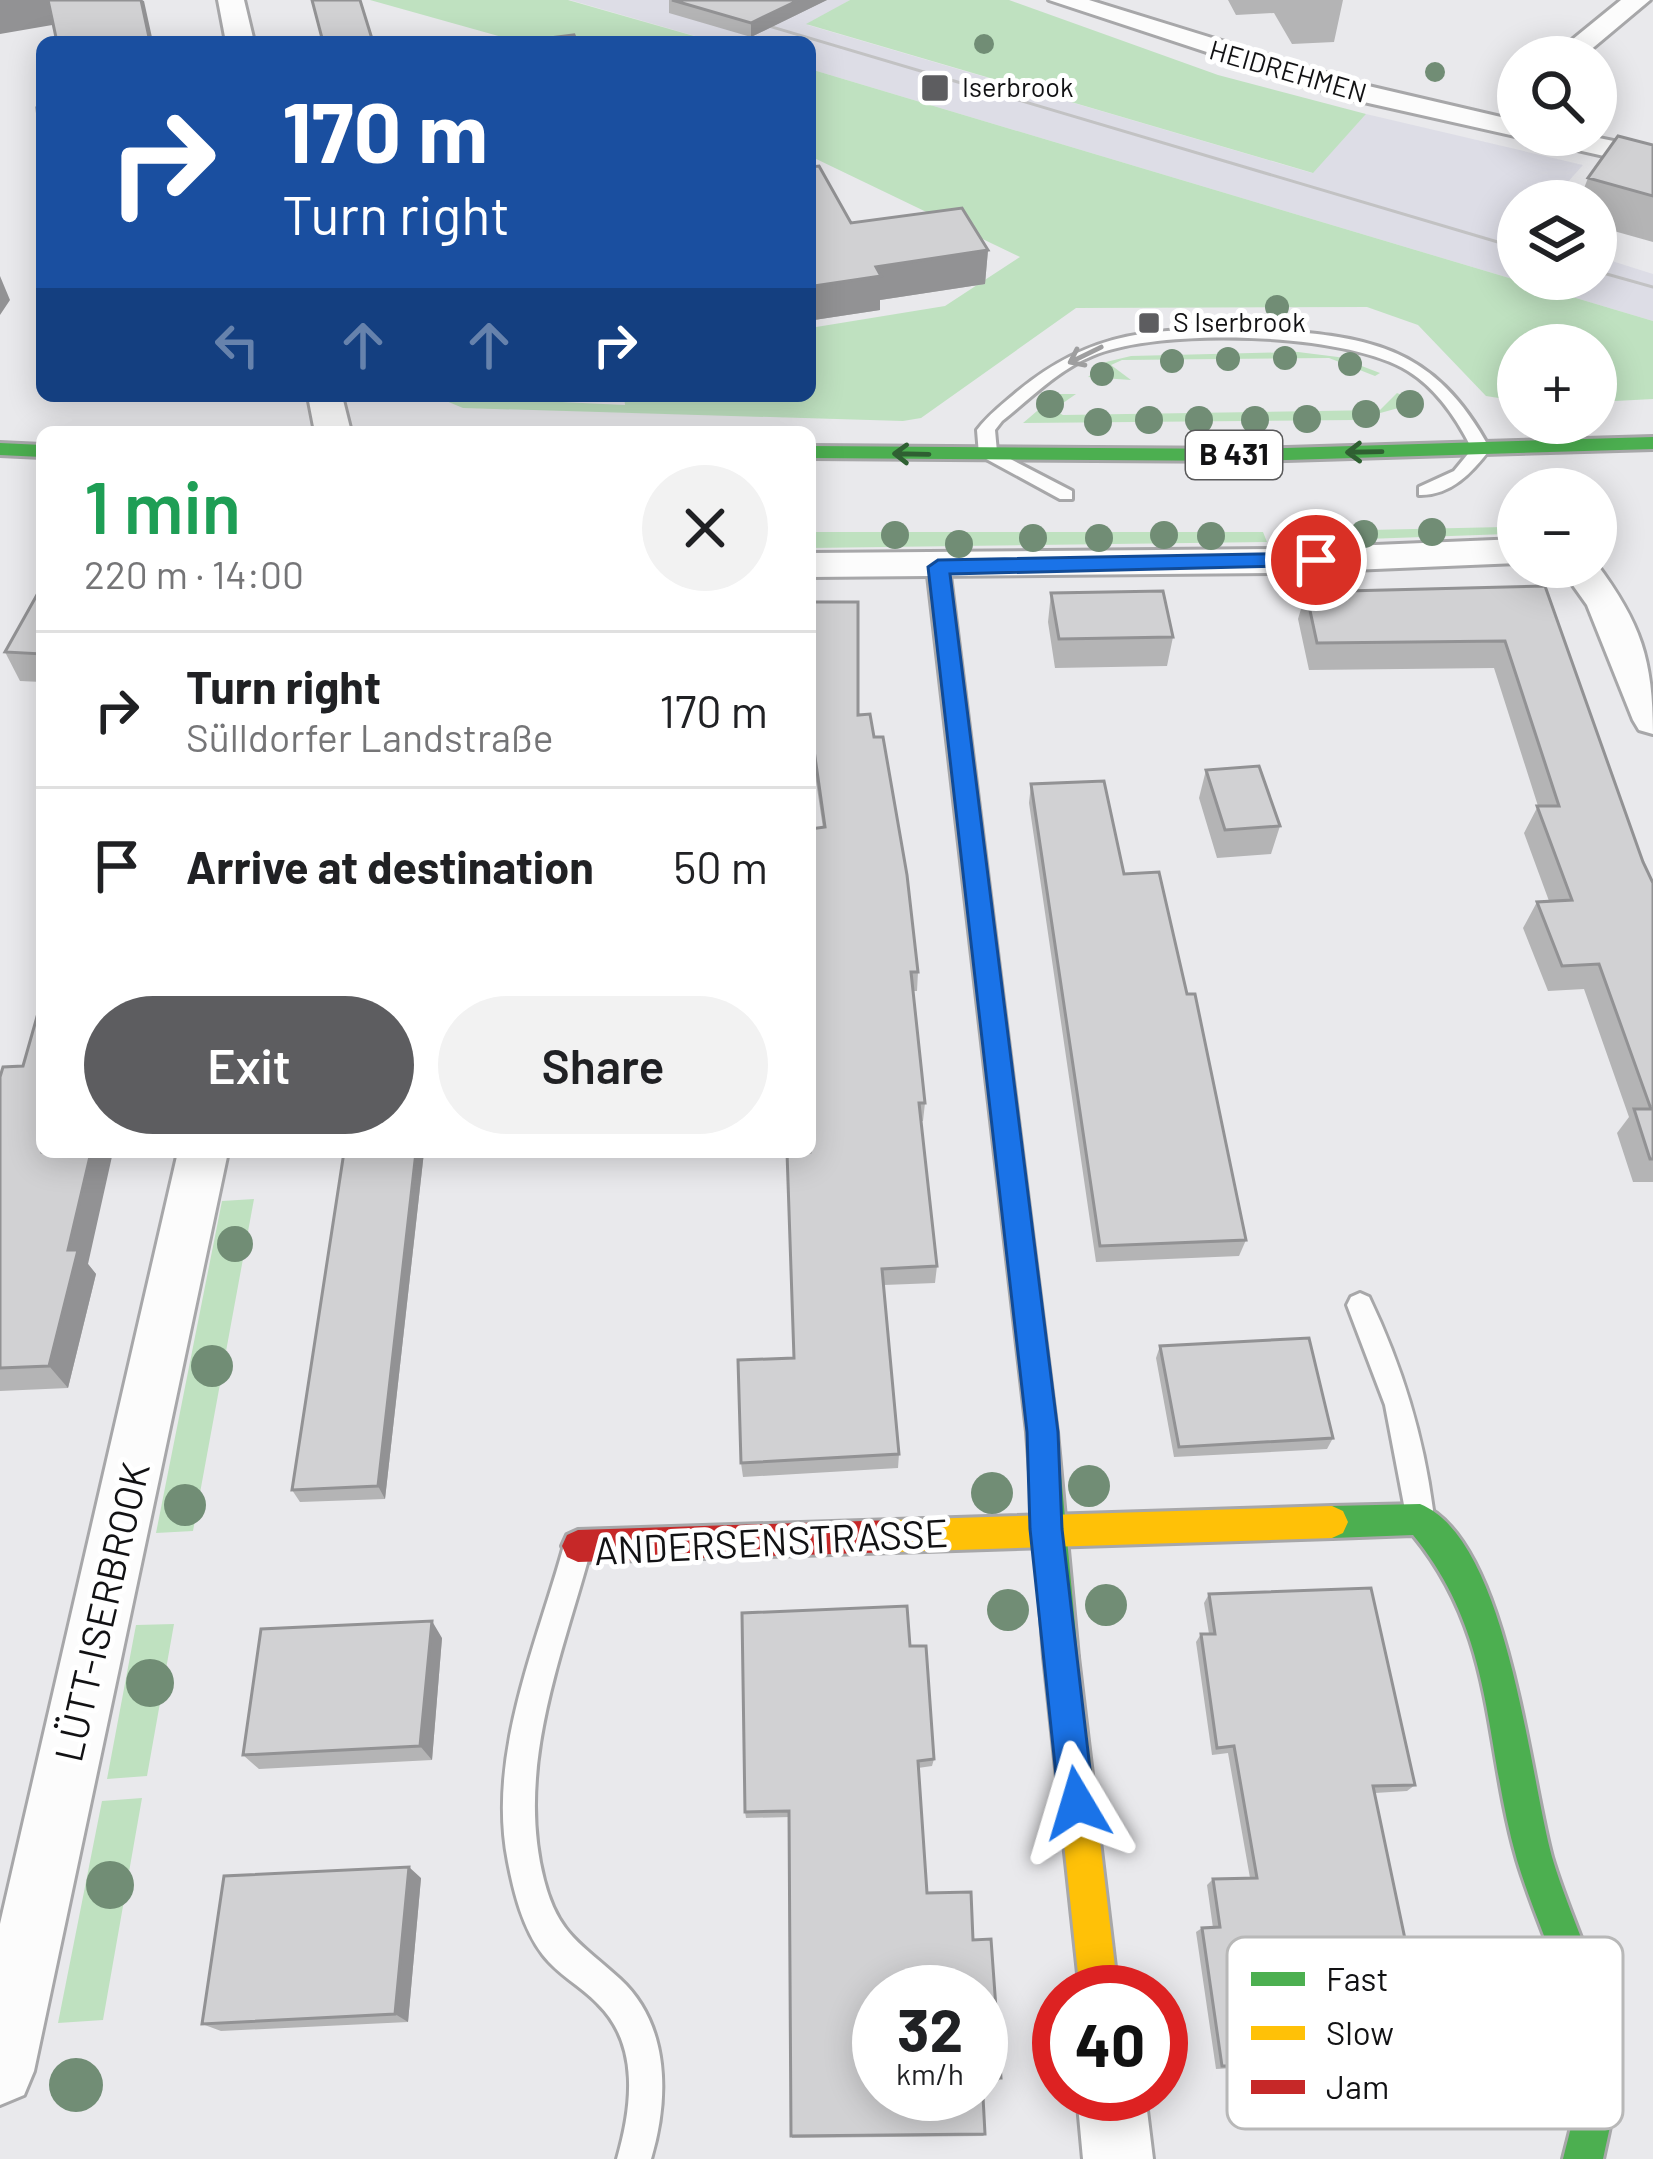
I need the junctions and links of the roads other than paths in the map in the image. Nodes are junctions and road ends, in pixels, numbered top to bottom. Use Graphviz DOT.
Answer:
graph roads {
  1 [pos="231,0"];
  2 [pos="1062,0"];
  3 [pos="1637,0"];
  4 [pos="239,36"];
  5 [pos="1592,36"];
  6 [pos="1497,124"];
  7 [pos="1617,150"];
  8 [pos="1653,158"];
  9 [pos="1653,443"];
  10 [pos="0,448"];
  11 [pos="1481,449"];
  12 [pos="36,451"];
  13 [pos="816,452"];
  14 [pos="988,455"];
  15 [pos="1495,490"];
  16 [pos="1414,491"];
  17 [pos="997,495"];
  18 [pos="1077,495"];
  19 [pos="1497,552"];
  20 [pos="816,565"];
  21 [pos="938,567"];
  22 [pos="1595,588"];
  23 [pos="1653,720"];
  24 [pos="202,1158"];
  25 [pos="1360,1305"];
  26 [pos="1420,1519"];
  27 [pos="1046,1529"];
  28 [pos="578,1546"];
  29 [pos="1564,1937"];
  30 [pos="1096,1965"];
  31 [pos="0,2071"];
  32 [pos="1114,2121"];
  33 [pos="1593,2129"];
  34 [pos="634,2159"];
  35 [pos="1118,2159"];
  36 [pos="1583,2159"];
  1 -- 4 [label="street"];
  2 -- 6 [label="street, HEIDREHMEN"];
  3 -- 5 [label="street"];
  7 -- 8 [label="street, HEIDREHMEN"];
  9 -- 11 [label="street, B 431"];
  10 -- 12 [label="street"];
  11 -- 14 [label="street, B 431, one-way"];
  11 -- 14 [label="lane, one-way"];
  11 -- 16 [label="lane"];
  14 -- 13 [label="street, B 431, one-way"];
  14 -- 18 [label="lane"];
  15 -- 16 [label="street"];
  17 -- 18 [label="street"];
  19 -- 21 [label="street"];
  20 -- 21 [label="street"];
  21 -- 27 [label="street"];
  22 -- 23 [label="street"];
  24 -- 31 [label="street, LÜTT-ISERBROOK"];
  25 -- 26 [label="lane"];
  26 -- 27 [label="street, ANDERSENSTRASSE"];
  26 -- 29 [label="street"];
  27 -- 28 [label="street, ANDERSENSTRASSE"];
  27 -- 30 [label="street"];
  28 -- 34 [label="lane, ANDERSENSTRASSE"];
  32 -- 35 [label="street"];
  33 -- 36 [label="street"];
}
